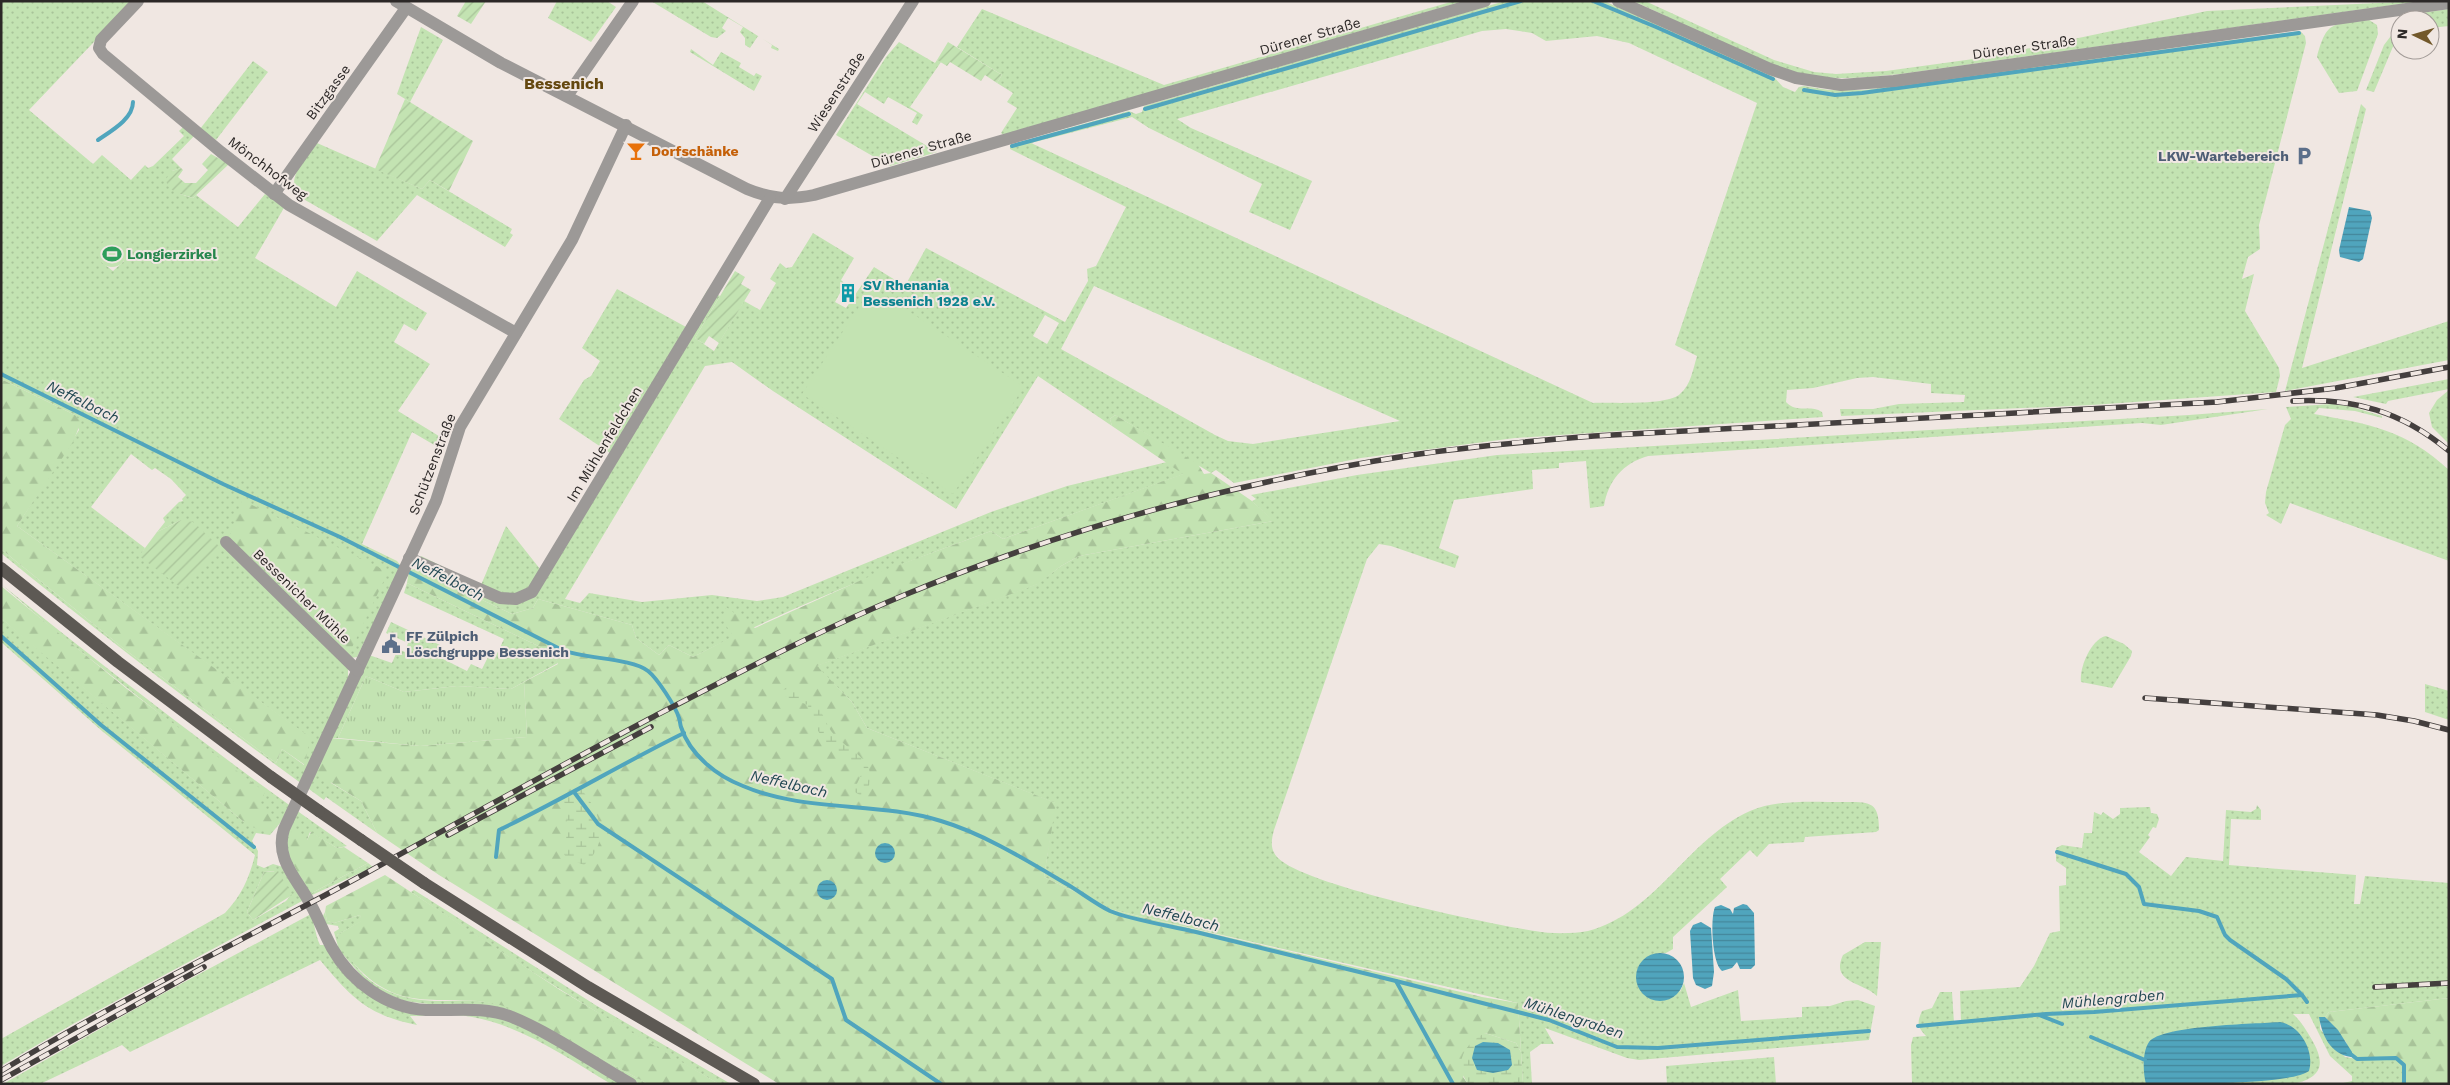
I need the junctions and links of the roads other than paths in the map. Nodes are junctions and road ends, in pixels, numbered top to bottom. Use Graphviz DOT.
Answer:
graph roads {
  1 [pos="138,1"];
  2 [pos="633,1"];
  3 [pos="913,1"];
  4 [pos="1485,1"];
  5 [pos="1618,1"];
  6 [pos="2449,3"];
  7 [pos="401,5"];
  8 [pos="567,96"];
  9 [pos="626,125"];
  10 [pos="274,194"];
  11 [pos="770,198"];
  12 [pos="785,199"];
  13 [pos="516,333"];
  14 [pos="226,542"];
  15 [pos="1,568"];
  16 [pos="405,568"];
  17 [pos="358,671"];
  18 [pos="631,1084"];
  19 [pos="754,1084"];
  1 -- 10 [label="street, Mönchhofweg"];
  2 -- 8 [label="street"];
  3 -- 12 [label="street, Wiesenstraße"];
  4 -- 12 [label="street, Dürener Straße"];
  5 -- 6 [label="street, Dürener Straße"];
  7 -- 8 [label="street, Dürener Straße"];
  7 -- 10 [label="street, Bitzgasse"];
  8 -- 9 [label="street, Dürener Straße"];
  9 -- 11 [label="street, Dürener Straße"];
  9 -- 13 [label="street, Schützenstraße"];
  10 -- 13 [label="street, Mönchhofweg"];
  11 -- 12 [label="street, Dürener Straße"];
  11 -- 16 [label="street, Im Mühlenfeldchen"];
  13 -- 16 [label="street, Schützenstraße"];
  14 -- 17 [label="street, Bessenicher Mühle"];
  15 -- 19 [label="main road, bridge"];
  16 -- 17 [label="street, Schützenstraße"];
  17 -- 18 [label="street, Schützenstraße"];
}
